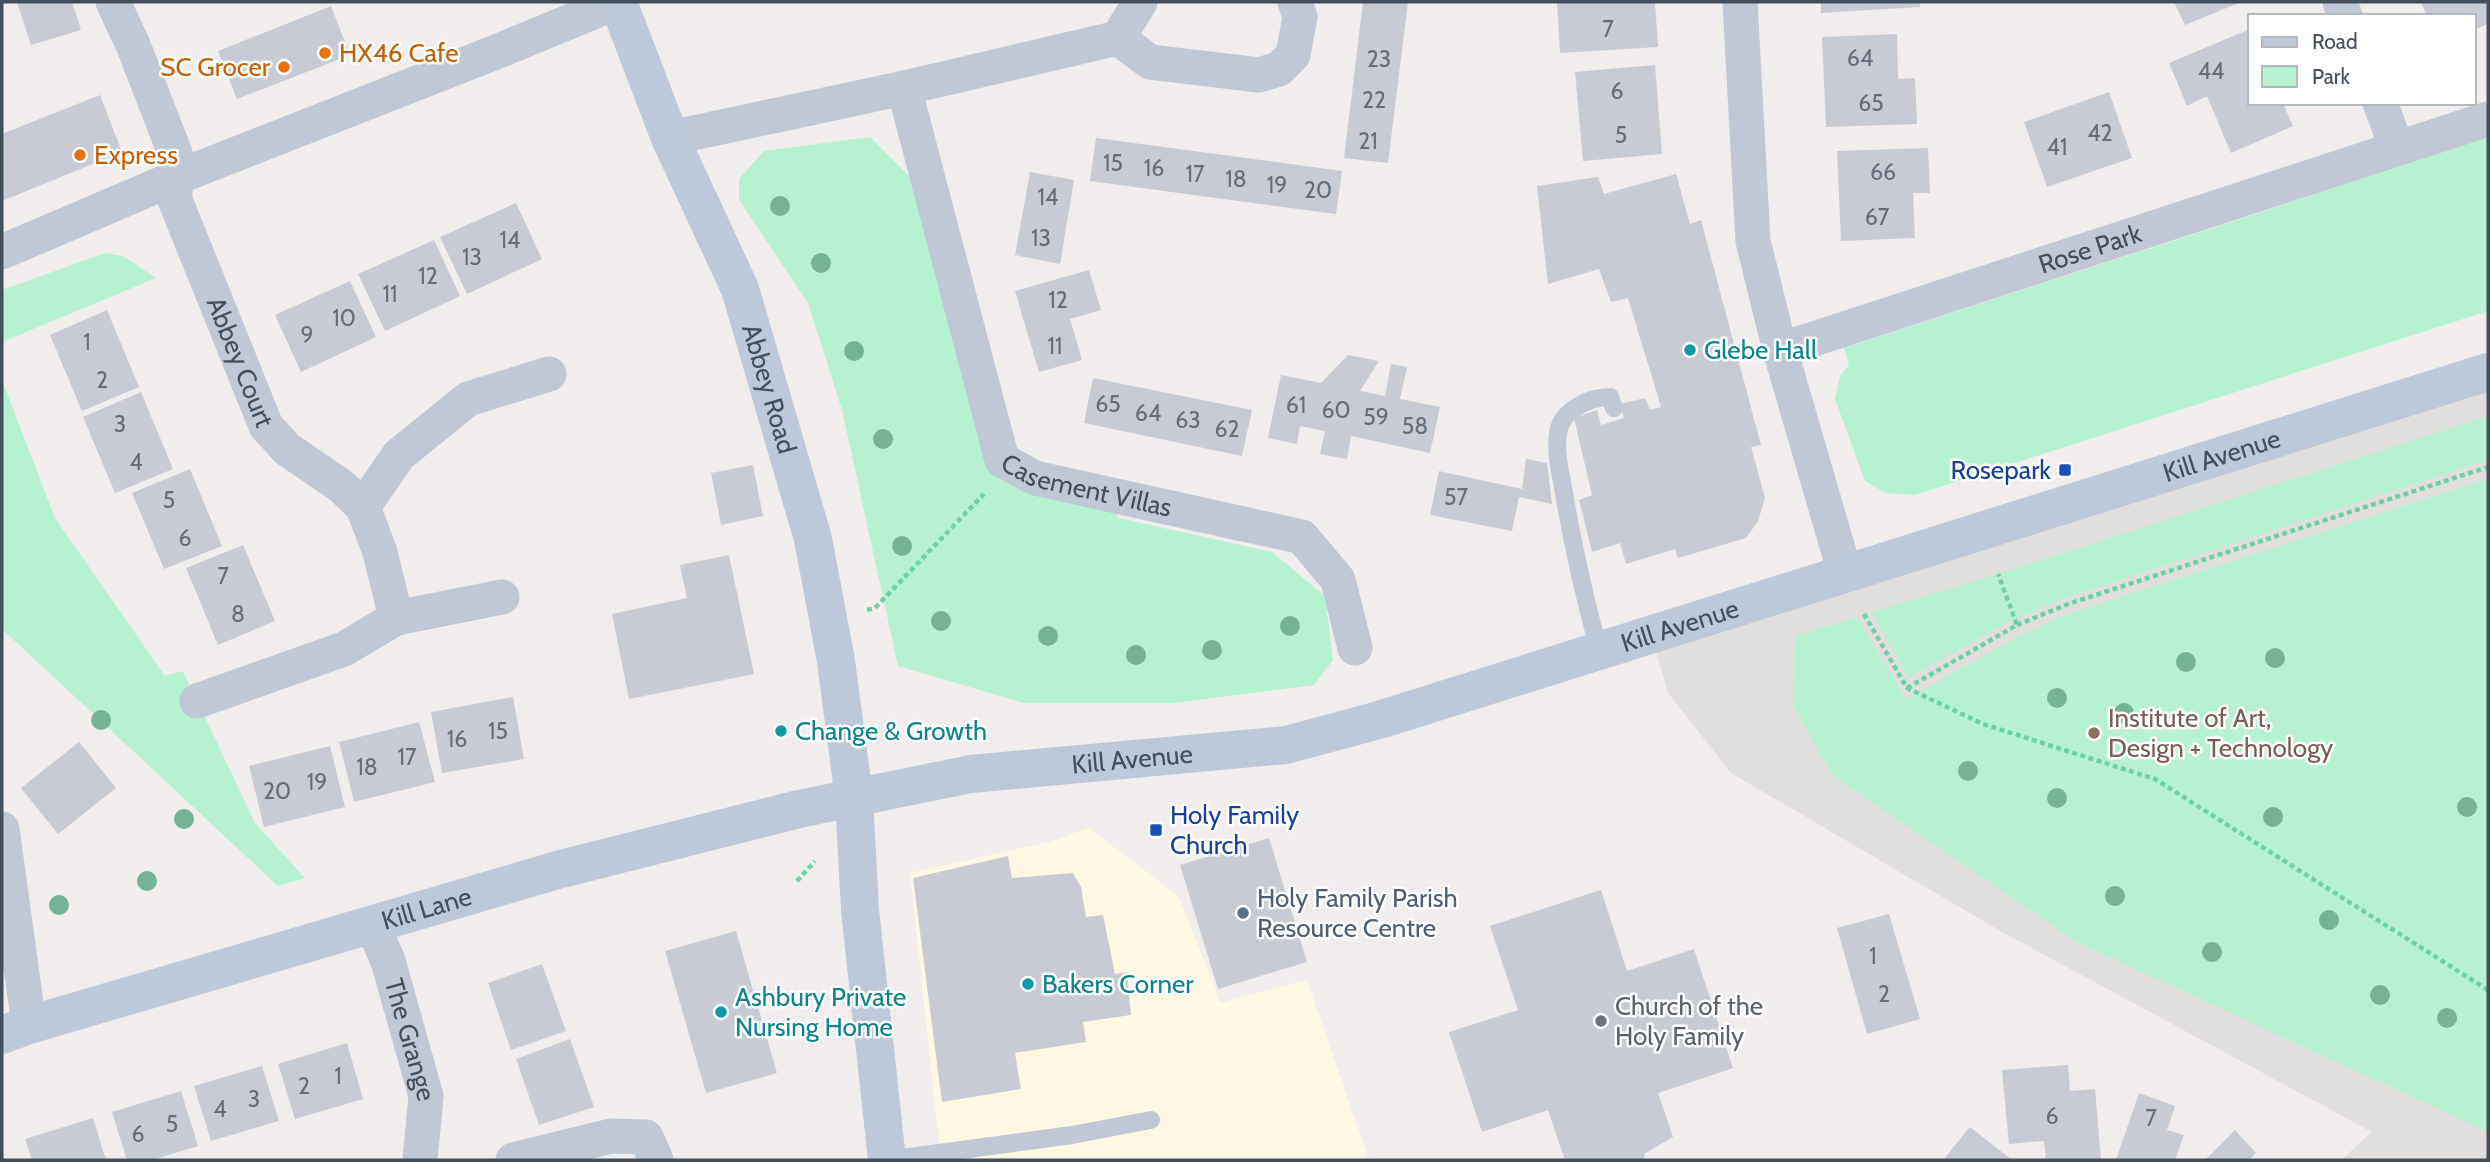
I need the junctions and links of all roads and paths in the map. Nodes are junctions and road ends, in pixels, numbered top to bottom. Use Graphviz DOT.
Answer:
graph roads {
  1 [pos="113,2"];
  2 [pos="617,2"];
  3 [pos="1140,2"];
  4 [pos="1294,2"];
  5 [pos="1740,2"];
  6 [pos="1118,38"];
  7 [pos="904,88"];
  8 [pos="2381,105"];
  9 [pos="2488,119"];
  10 [pos="670,138"];
  11 [pos="2397,148"];
  12 [pos="176,178"];
  13 [pos="8,250"];
  14 [pos="1780,350"];
  15 [pos="2488,372"];
  16 [pos="549,374"];
  17 [pos="1614,408"];
  18 [pos="1012,466"];
  19 [pos="2488,467"];
  20 [pos="363,507"];
  21 [pos="1844,573"];
  22 [pos="1998,574"];
  23 [pos="502,597"];
  24 [pos="1864,614"];
  25 [pos="396,618"];
  26 [pos="828,619"];
  27 [pos="2017,625"];
  28 [pos="1355,648"];
  29 [pos="1599,651"];
  30 [pos="1907,688"];
  31 [pos="197,701"];
  32 [pos="854,797"];
  33 [pos="2,829"];
  34 [pos="814,863"];
  35 [pos="797,881"];
  36 [pos="372,923"];
  37 [pos="2488,989"];
  38 [pos="15,1030"];
  39 [pos="1152,1120"];
  40 [pos="419,1160"];
  41 [pos="513,1160"];
  42 [pos="656,1160"];
  43 [pos="887,1160"];
  1 -- 12 [label="street, Abbey Court"];
  2 -- 10 [label="main road, Abbey Road"];
  2 -- 12 [label="street, Abbey Road"];
  3 -- 6 [label="street"];
  4 -- 6 [label="street"];
  5 -- 14 [label="street"];
  6 -- 7 [label="street"];
  7 -- 10 [label="street"];
  7 -- 18 [label="street, Casement Villas"];
  8 -- 11 [label="street"];
  9 -- 11 [label="street, Rose Park"];
  10 -- 26 [label="main road, Abbey Road"];
  11 -- 14 [label="street, Rose Park"];
  12 -- 13 [label="street, Abbey Road"];
  12 -- 20 [label="street, Abbey Court"];
  14 -- 21 [label="street"];
  15 -- 21 [label="main road, Kill Avenue"];
  16 -- 20 [label="street"];
  17 -- 29 [label="lane"];
  18 -- 26 [label="path"];
  18 -- 28 [label="street, Casement Villas"];
  19 -- 27 [label="path"];
  20 -- 25 [label="street, Abbey Court"];
  21 -- 29 [label="main road, Kill Avenue"];
  22 -- 27 [label="path"];
  23 -- 25 [label="street"];
  24 -- 30 [label="path"];
  25 -- 31 [label="street"];
  26 -- 32 [label="main road, Abbey Road"];
  27 -- 30 [label="path"];
  29 -- 32 [label="main road, Kill Avenue"];
  30 -- 37 [label="path"];
  32 -- 36 [label="main road, Kill Lane"];
  32 -- 43 [label="main road, Abbey Road"];
  33 -- 38 [label="street"];
  34 -- 35 [label="path"];
  36 -- 38 [label="main road, Kill Lane"];
  36 -- 40 [label="street, The Grange"];
  39 -- 43 [label="lane"];
  41 -- 42 [label="street"];
}
